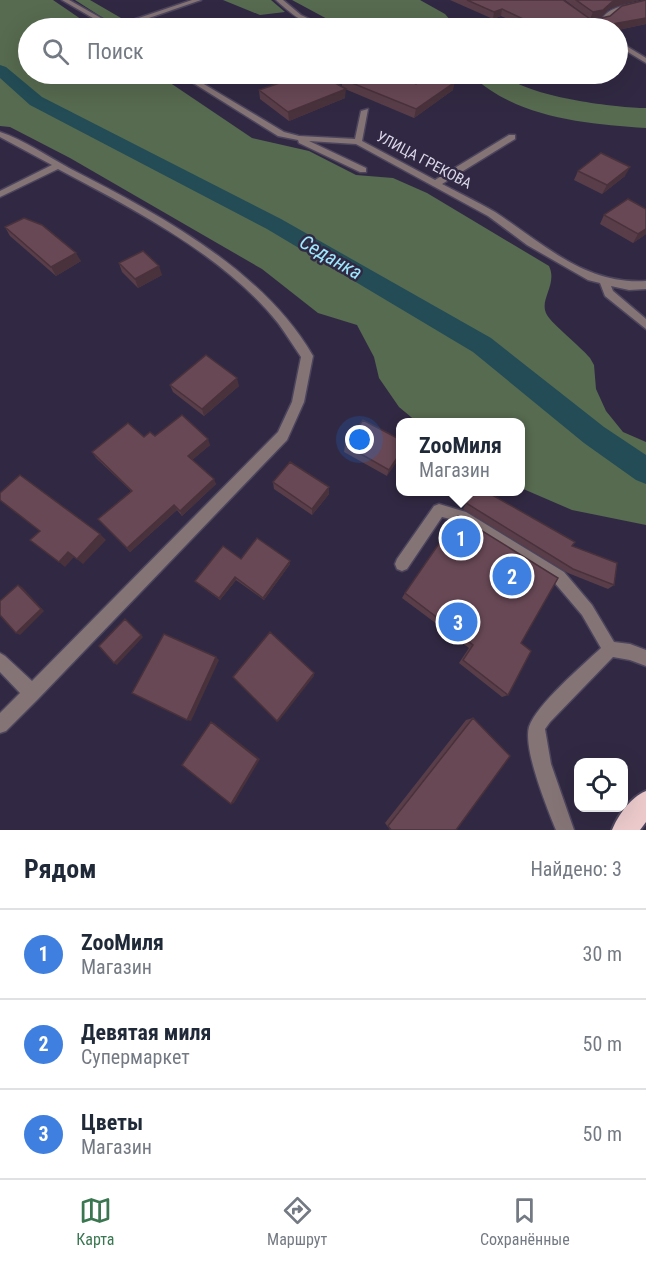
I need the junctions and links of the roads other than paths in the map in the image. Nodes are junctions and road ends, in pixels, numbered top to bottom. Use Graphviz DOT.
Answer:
graph roads {
  1 [pos="64,0"];
  2 [pos="198,0"];
  3 [pos="279,0"];
  4 [pos="646,3"];
  5 [pos="97,18"];
  6 [pos="145,18"];
  7 [pos="303,18"];
  8 [pos="606,18"];
  9 [pos="628,49"];
  10 [pos="646,61"];
  11 [pos="199,84"];
  12 [pos="365,111"];
  13 [pos="0,134"];
  14 [pos="512,137"];
  15 [pos="298,138"];
  16 [pos="358,142"];
  17 [pos="57,165"];
  18 [pos="363,170"];
  19 [pos="437,183"];
  20 [pos="0,194"];
  21 [pos="605,282"];
  22 [pos="646,285"];
  23 [pos="646,325"];
  24 [pos="402,564"];
  25 [pos="610,650"];
  26 [pos="646,658"];
  27 [pos="0,661"];
  28 [pos="32,693"];
  29 [pos="0,725"];
  30 [pos="646,803"];
  31 [pos="566,830"];
  32 [pos="624,830"];
  1 -- 5 [label="street"];
  2 -- 6 [label="street"];
  3 -- 7 [label="street"];
  4 -- 8 [label="street"];
  9 -- 10 [label="street"];
  11 -- 15 [label="street, УЛИЦА ГРЕКОВА"];
  12 -- 16 [label="street"];
  13 -- 17 [label="street"];
  14 -- 19 [label="street"];
  15 -- 16 [label="street, УЛИЦА ГРЕКОВА"];
  15 -- 18 [label="street"];
  16 -- 19 [label="street, УЛИЦА ГРЕКОВА"];
  17 -- 20 [label="street"];
  17 -- 28 [label="street"];
  19 -- 21 [label="street, УЛИЦА ГРЕКОВА"];
  21 -- 22 [label="street, УЛИЦА ГРЕКОВА"];
  21 -- 23 [label="street"];
  24 -- 25 [label="street"];
  25 -- 26 [label="street"];
  25 -- 31 [label="street"];
  27 -- 28 [label="street"];
  28 -- 29 [label="street"];
  30 -- 32 [label="highway"];
}
